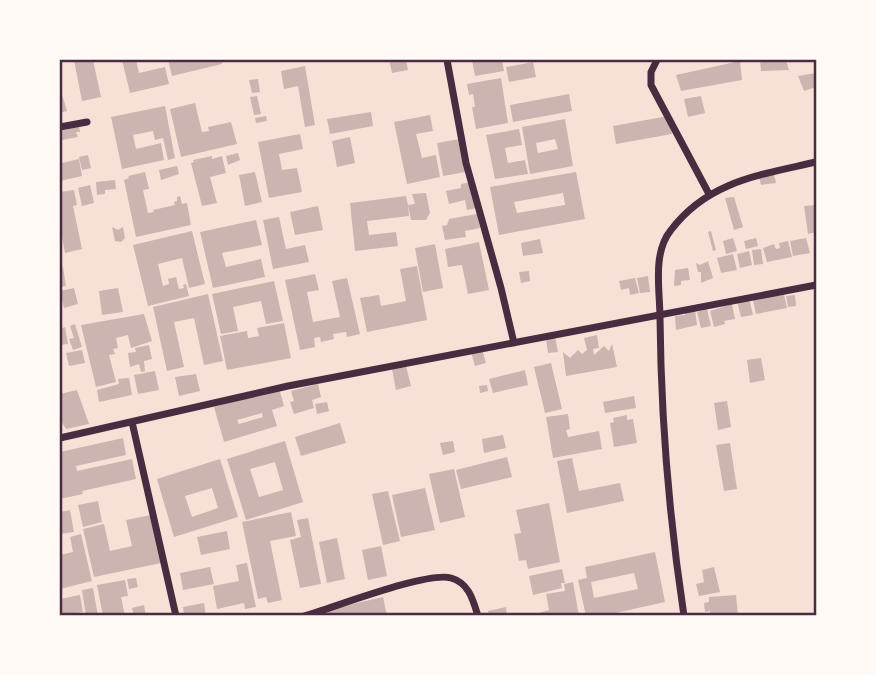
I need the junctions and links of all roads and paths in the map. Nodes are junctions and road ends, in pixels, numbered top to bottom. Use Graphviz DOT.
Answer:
graph roads {
  1 [pos="447,60"];
  2 [pos="657,60"];
  3 [pos="87,122"];
  4 [pos="60,127"];
  5 [pos="817,162"];
  6 [pos="709,194"];
  7 [pos="817,285"];
  8 [pos="660,314"];
  9 [pos="514,343"];
  10 [pos="132,422"];
  11 [pos="60,439"];
  12 [pos="176,615"];
  13 [pos="304,615"];
  14 [pos="478,615"];
  15 [pos="684,615"];
  1 -- 9 [label="street"];
  2 -- 6 [label="street"];
  3 -- 4 [label="street"];
  5 -- 6 [label="street"];
  6 -- 8 [label="street"];
  7 -- 8 [label="street"];
  8 -- 9 [label="street"];
  8 -- 15 [label="street"];
  9 -- 10 [label="street"];
  10 -- 11 [label="street"];
  10 -- 12 [label="street"];
  13 -- 14 [label="street"];
}
